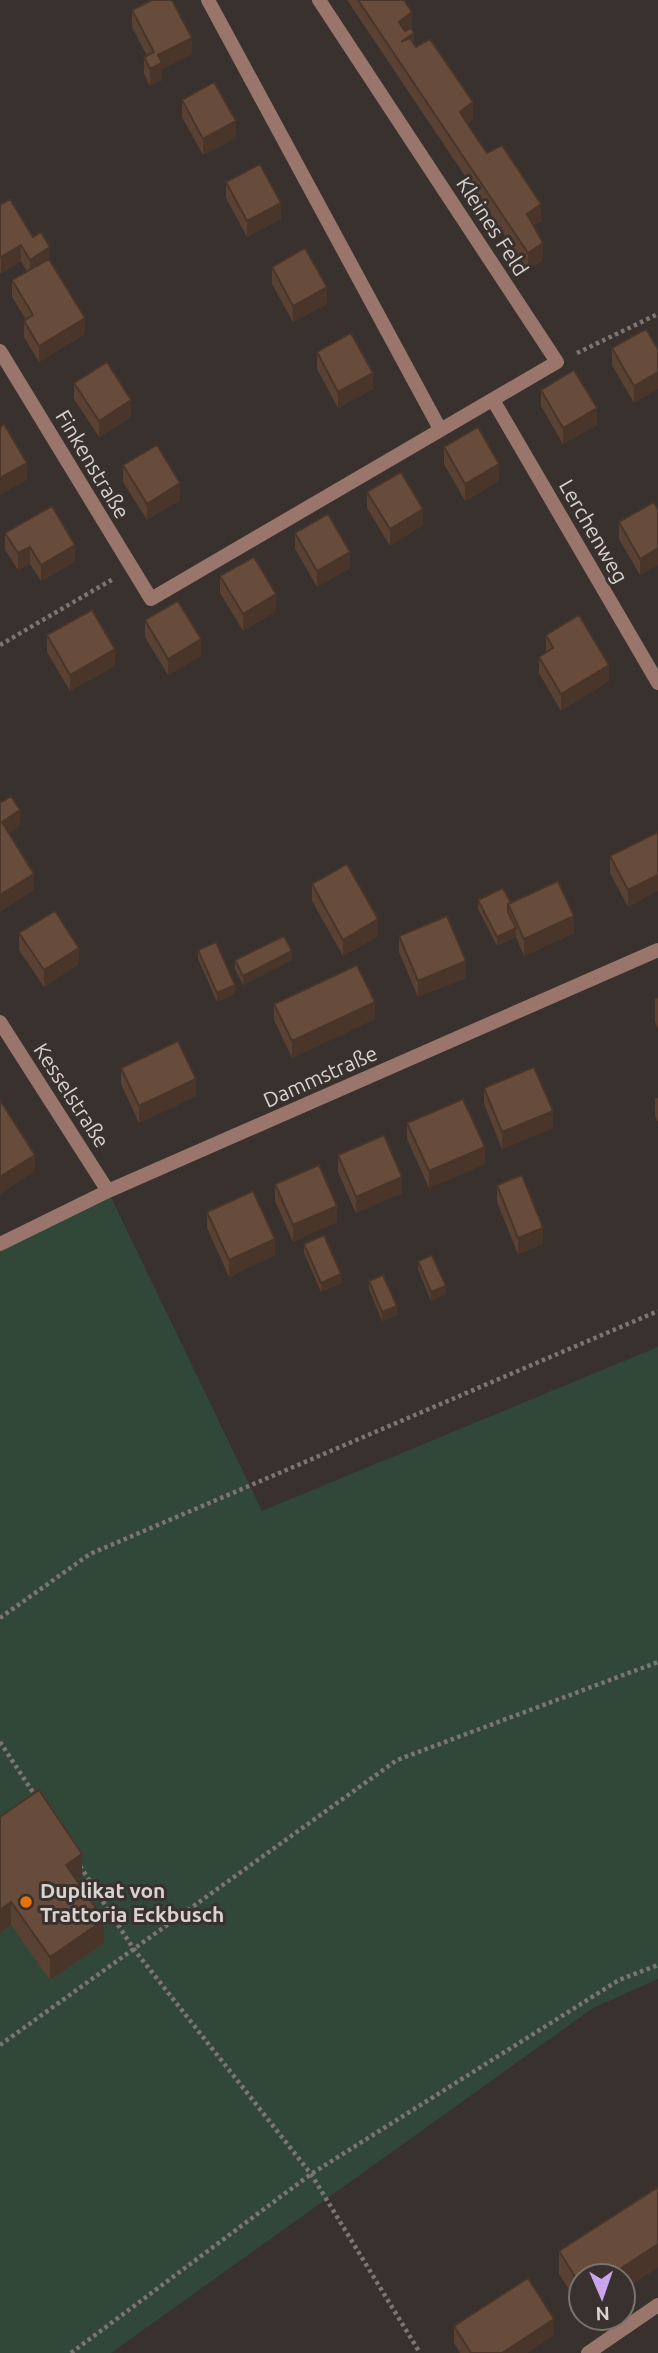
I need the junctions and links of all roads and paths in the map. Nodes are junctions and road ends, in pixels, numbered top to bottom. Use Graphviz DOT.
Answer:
graph roads {
  1 [pos="208,0"];
  2 [pos="319,0"];
  3 [pos="658,314"];
  4 [pos="0,351"];
  5 [pos="557,362"];
  6 [pos="493,400"];
  7 [pos="440,429"];
  8 [pos="132,568"];
  9 [pos="0,645"];
  10 [pos="658,683"];
  11 [pos="658,950"];
  12 [pos="0,1022"];
  13 [pos="108,1191"];
  14 [pos="0,1244"];
  15 [pos="658,1311"];
  16 [pos="0,1618"];
  17 [pos="658,1662"];
  18 [pos="0,1742"];
  19 [pos="37,1799"];
  20 [pos="74,1856"];
  21 [pos="133,1948"];
  22 [pos="658,1965"];
  23 [pos="0,2045"];
  24 [pos="311,2174"];
  25 [pos="658,2305"];
  26 [pos="71,2353"];
  27 [pos="420,2353"];
  28 [pos="588,2353"];
  1 -- 7 [label="street"];
  2 -- 5 [label="street, Kleines Feld"];
  3 -- 5 [label="path"];
  4 -- 8 [label="street, Finkenstraße"];
  5 -- 6 [label="street"];
  6 -- 7 [label="street"];
  6 -- 10 [label="street, Lerchenweg"];
  7 -- 8 [label="street, Finkenstraße"];
  8 -- 9 [label="path"];
  11 -- 13 [label="street, Dammstraße"];
  12 -- 13 [label="street, Kesselstraße"];
  13 -- 14 [label="street, Dammstraße"];
  15 -- 16 [label="path"];
  17 -- 21 [label="path"];
  18 -- 19 [label="path"];
  20 -- 21 [label="path"];
  21 -- 23 [label="path"];
  21 -- 24 [label="path"];
  22 -- 24 [label="path"];
  24 -- 26 [label="path"];
  24 -- 27 [label="path"];
  25 -- 28 [label="street"];
}
